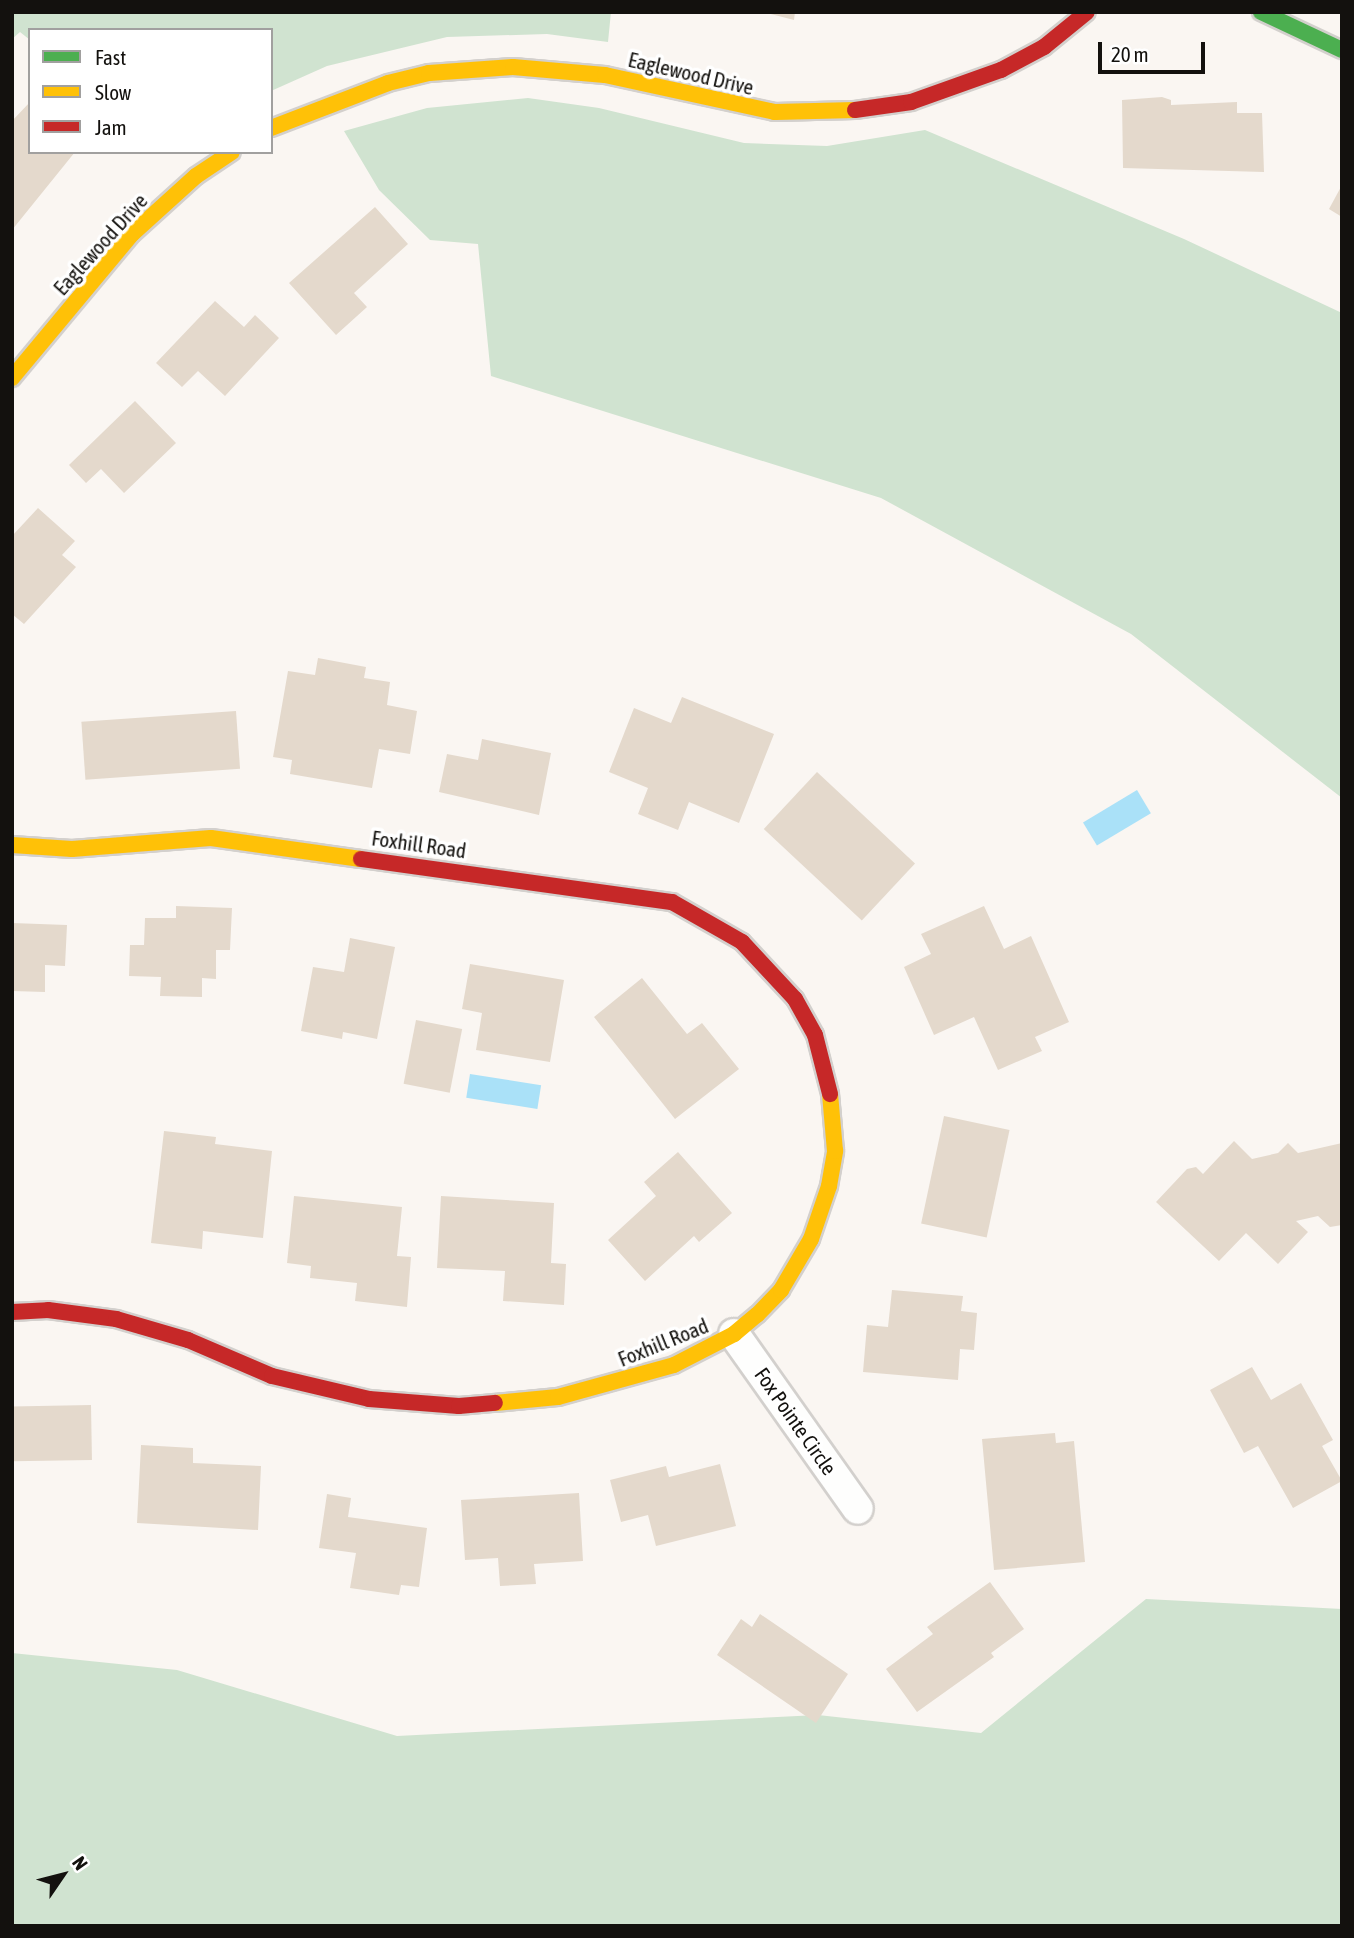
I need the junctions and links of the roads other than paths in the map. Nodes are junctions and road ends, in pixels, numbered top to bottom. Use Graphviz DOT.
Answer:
graph roads {
  1 [pos="1087,12"];
  2 [pos="1261,12"];
  3 [pos="1342,50"];
  4 [pos="273,127"];
  5 [pos="229,154"];
  6 [pos="12,378"];
  7 [pos="12,845"];
  8 [pos="12,1312"];
  9 [pos="734,1334"];
  10 [pos="858,1508"];
  1 -- 4 [label="street, Eaglewood Drive"];
  2 -- 3 [label="street"];
  5 -- 6 [label="street, Eaglewood Drive"];
  7 -- 9 [label="street, Foxhill Road"];
  8 -- 9 [label="street, Foxhill Road"];
  9 -- 10 [label="street, Fox Pointe Circle"];
}
